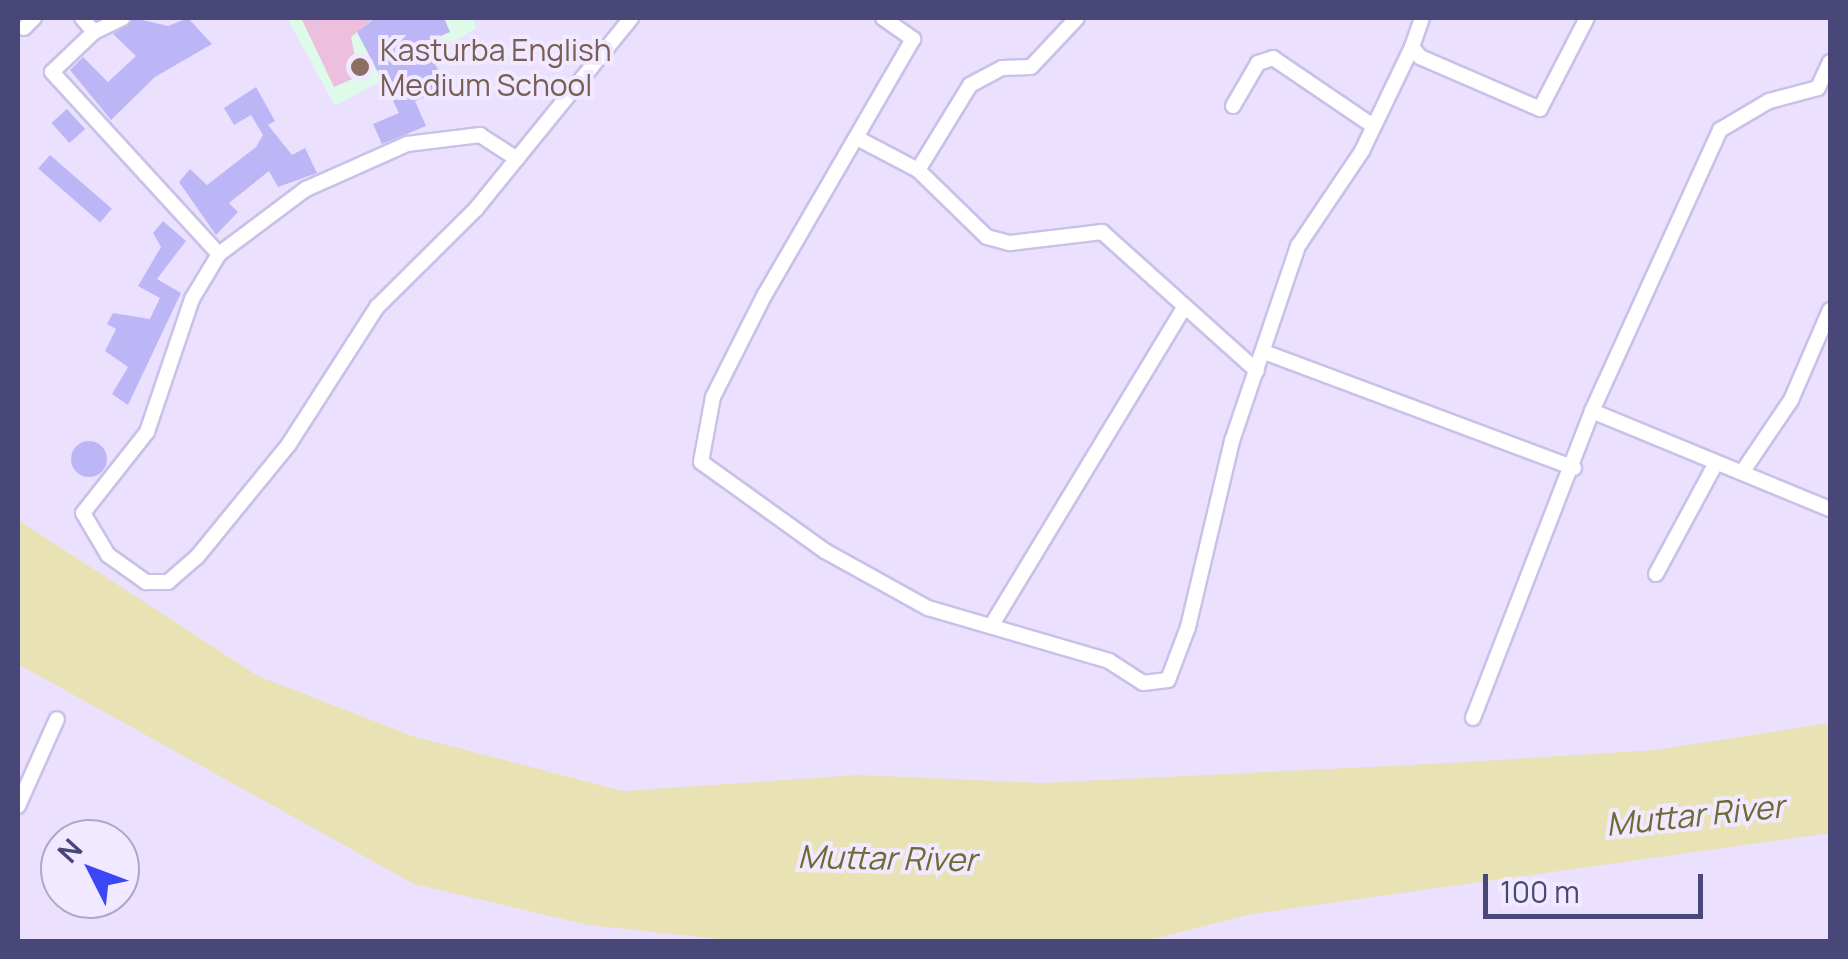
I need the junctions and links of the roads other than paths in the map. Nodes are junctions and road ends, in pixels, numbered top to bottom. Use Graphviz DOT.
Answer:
graph roads {
  1 [pos="82,18"];
  2 [pos="123,18"];
  3 [pos="631,18"];
  4 [pos="882,18"];
  5 [pos="1077,18"];
  6 [pos="1422,18"];
  7 [pos="1587,18"];
  8 [pos="94,32"];
  9 [pos="1412,47"];
  10 [pos="1830,62"];
  11 [pos="1233,106"];
  12 [pos="1373,126"];
  13 [pos="857,138"];
  14 [pos="517,159"];
  15 [pos="918,170"];
  16 [pos="219,254"];
  17 [pos="1830,310"];
  18 [pos="1182,312"];
  19 [pos="1264,352"];
  20 [pos="1257,371"];
  21 [pos="1592,410"];
  22 [pos="1714,465"];
  23 [pos="1574,468"];
  24 [pos="1744,472"];
  25 [pos="1830,509"];
  26 [pos="1656,574"];
  27 [pos="994,623"];
  28 [pos="1472,718"];
  29 [pos="57,719"];
  30 [pos="18,806"];
  1 -- 8 [label="street"];
  2 -- 8 [label="street"];
  3 -- 14 [label="street"];
  4 -- 13 [label="street"];
  5 -- 15 [label="street"];
  6 -- 9 [label="street"];
  7 -- 9 [label="street"];
  8 -- 16 [label="street"];
  9 -- 12 [label="street"];
  10 -- 21 [label="street"];
  11 -- 12 [label="street"];
  12 -- 19 [label="street"];
  13 -- 15 [label="street"];
  13 -- 27 [label="street"];
  14 -- 16 [label="street"];
  14 -- 16 [label="street"];
  15 -- 18 [label="street"];
  17 -- 24 [label="street"];
  18 -- 20 [label="street"];
  18 -- 27 [label="street"];
  19 -- 20 [label="street"];
  19 -- 23 [label="street"];
  20 -- 27 [label="street"];
  21 -- 22 [label="street"];
  21 -- 23 [label="street"];
  22 -- 24 [label="street"];
  22 -- 26 [label="street"];
  23 -- 28 [label="street"];
  24 -- 25 [label="street"];
  29 -- 30 [label="street"];
}
